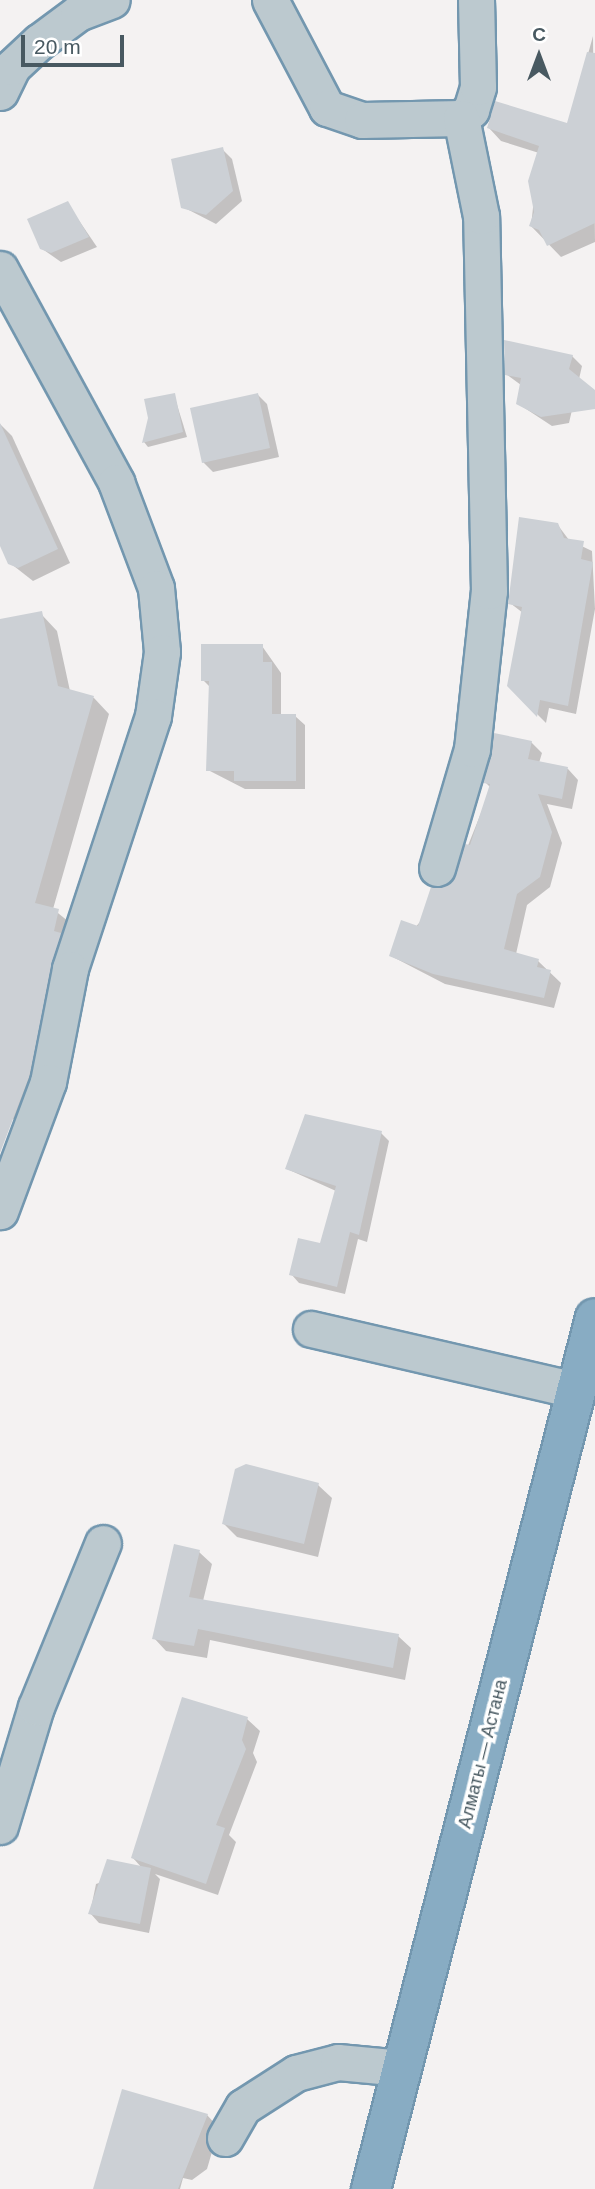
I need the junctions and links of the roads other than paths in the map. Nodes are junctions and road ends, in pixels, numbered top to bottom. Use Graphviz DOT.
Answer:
graph roads {
  1 [pos="112,0"];
  2 [pos="270,0"];
  3 [pos="476,0"];
  4 [pos="0,92"];
  5 [pos="461,118"];
  6 [pos="0,269"];
  7 [pos="437,868"];
  8 [pos="0,1211"];
  9 [pos="595,1318"];
  10 [pos="310,1329"];
  11 [pos="576,1390"];
  12 [pos="103,1543"];
  13 [pos="0,1826"];
  14 [pos="402,2068"];
  15 [pos="225,2138"];
  16 [pos="371,2189"];
  1 -- 4 [label="street"];
  2 -- 5 [label="street"];
  3 -- 5 [label="street"];
  5 -- 7 [label="street"];
  6 -- 8 [label="street"];
  9 -- 11 [label="highway, Алматы — Астана"];
  10 -- 11 [label="street"];
  11 -- 14 [label="highway, Алматы — Астана"];
  12 -- 13 [label="street"];
  14 -- 15 [label="street"];
  14 -- 16 [label="highway, Алматы — Астана"];
}
